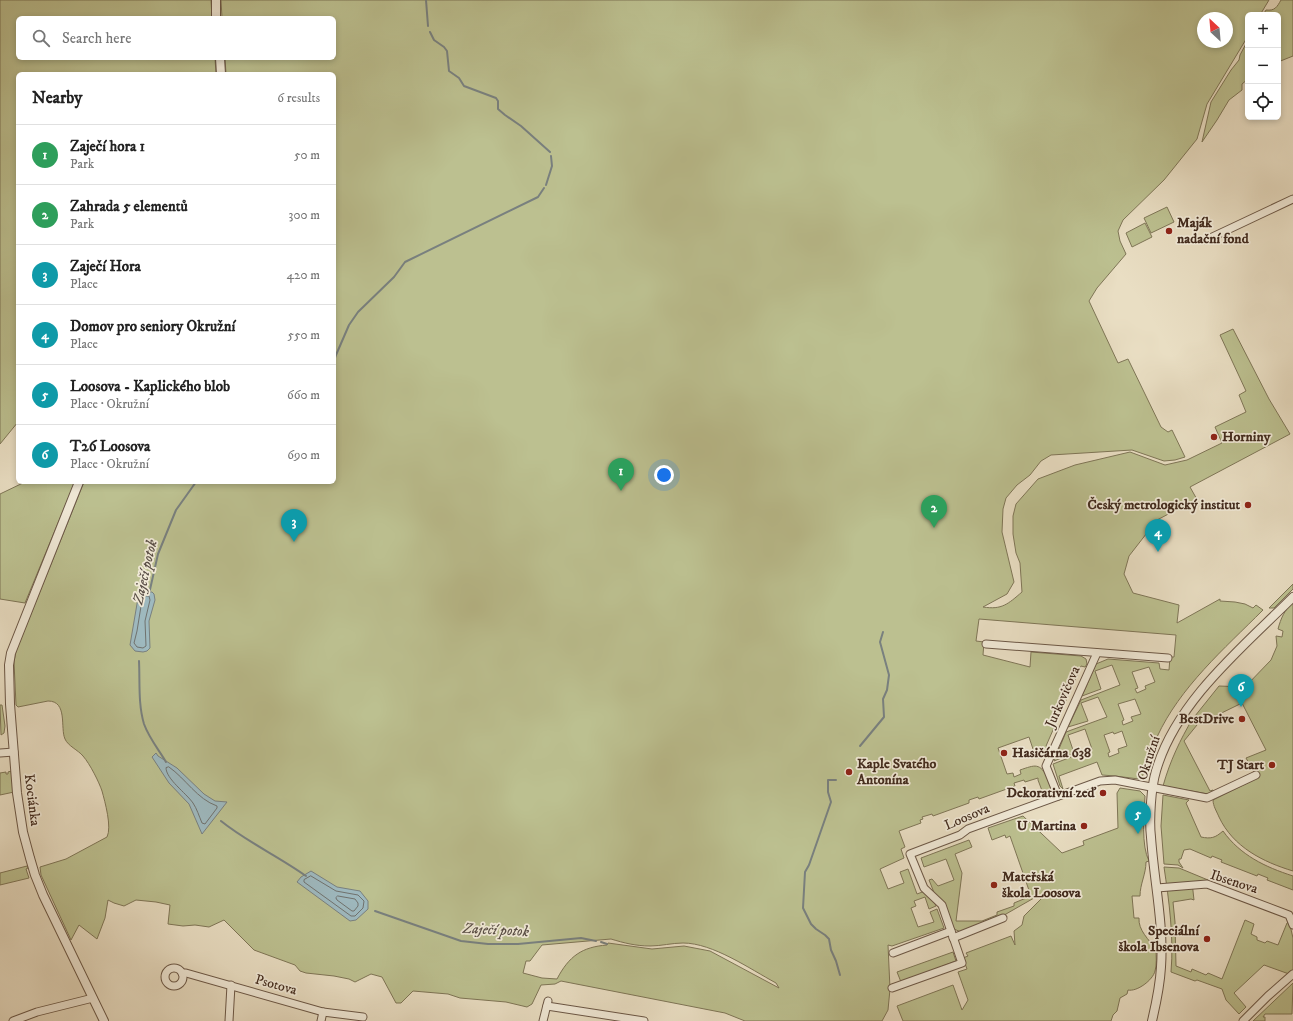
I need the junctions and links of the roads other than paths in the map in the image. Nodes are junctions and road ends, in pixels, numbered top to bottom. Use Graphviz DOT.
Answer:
graph roads {
  1 [pos="216,0"];
  2 [pos="216,16"];
  3 [pos="220,60"];
  4 [pos="221,72"];
  5 [pos="1293,199"];
  6 [pos="1206,240"];
  7 [pos="78,484"];
  8 [pos="1293,597"];
  9 [pos="986,644"];
  10 [pos="1097,653"];
  11 [pos="1168,658"];
  12 [pos="14,752"];
  13 [pos="0,753"];
  14 [pos="1256,775"];
  15 [pos="1153,787"];
  16 [pos="1058,796"];
  17 [pos="1157,888"];
  18 [pos="1003,918"];
  19 [pos="1293,925"];
  20 [pos="952,934"];
  21 [pos="893,953"];
  22 [pos="182,973"];
  23 [pos="1293,974"];
  24 [pos="231,986"];
  25 [pos="892,988"];
  26 [pos="93,998"];
  27 [pos="323,1012"];
  28 [pos="363,1017"];
  29 [pos="13,1021"];
  30 [pos="104,1021"];
  31 [pos="229,1021"];
  32 [pos="321,1021"];
  33 [pos="543,1021"];
  34 [pos="644,1021"];
  35 [pos="1152,1021"];
  36 [pos="1243,1021"];
  1 -- 2 [label="street"];
  3 -- 4 [label="street"];
  5 -- 6 [label="street"];
  7 -- 12 [label="street, Kociánka"];
  8 -- 15 [label="street, Okružní"];
  9 -- 10 [label="street, Jurkovičova"];
  10 -- 11 [label="street, Jurkovičova"];
  10 -- 16 [label="street, Jurkovičova"];
  12 -- 13 [label="street"];
  12 -- 26 [label="street, Kociánka"];
  14 -- 15 [label="street, Loosova"];
  15 -- 16 [label="street, Loosova"];
  15 -- 17 [label="street, Okružní"];
  16 -- 20 [label="street, Loosova"];
  17 -- 19 [label="street, Ibsenova"];
  17 -- 35 [label="street, Okružní"];
  18 -- 20 [label="street"];
  20 -- 21 [label="street"];
  20 -- 25 [label="street, Loosova"];
  22 -- 24 [label="street, Psotova"];
  23 -- 36 [label="street"];
  24 -- 27 [label="street, Psotova"];
  24 -- 31 [label="street"];
  26 -- 29 [label="street"];
  26 -- 30 [label="street, Kociánka"];
  27 -- 28 [label="street, Psotova"];
  27 -- 32 [label="street"];
  33 -- 34 [label="street"];
}
